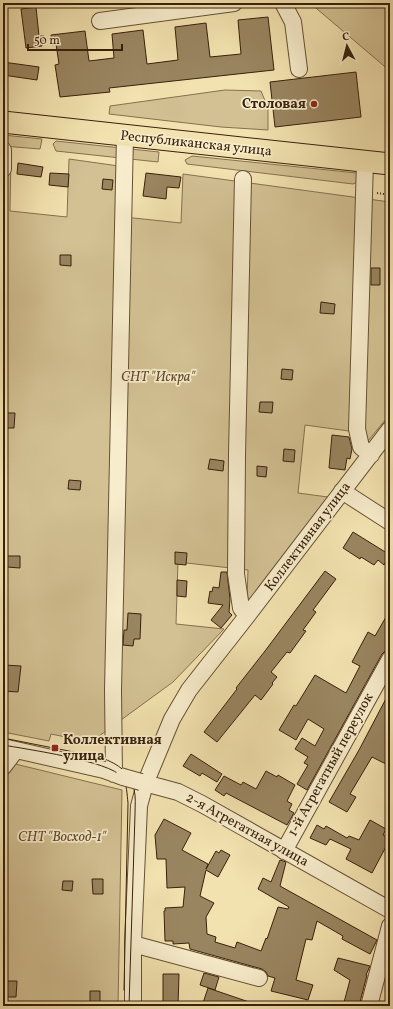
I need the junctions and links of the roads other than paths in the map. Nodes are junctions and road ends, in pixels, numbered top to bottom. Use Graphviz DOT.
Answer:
graph roads {
  1 [pos="234,3"];
  2 [pos="284,3"];
  3 [pos="100,21"];
  4 [pos="299,69"];
  5 [pos="3,122"];
  6 [pos="125,136"];
  7 [pos="3,150"];
  8 [pos="365,162"];
  9 [pos="390,164"];
  10 [pos="3,169"];
  11 [pos="243,178"];
  12 [pos="390,429"];
  13 [pos="371,455"];
  14 [pos="342,491"];
  15 [pos="390,522"];
  16 [pos="248,616"];
  17 [pos="390,659"];
  18 [pos="9,748"];
  19 [pos="3,767"];
  20 [pos="118,776"];
  21 [pos="143,783"];
  22 [pos="284,851"];
  23 [pos="390,910"];
  24 [pos="390,926"];
  25 [pos="133,944"];
  26 [pos="259,978"];
  27 [pos="133,1006"];
  28 [pos="369,1006"];
  1 -- 3 [label="street"];
  2 -- 4 [label="street"];
  5 -- 6 [label="main road, Республиканская улица"];
  6 -- 8 [label="main road, Республиканская улица"];
  6 -- 20 [label="street"];
  7 -- 10 [label="street"];
  8 -- 9 [label="main road, Республиканская улица"];
  8 -- 13 [label="street"];
  11 -- 16 [label="street"];
  12 -- 13 [label="street, Коллективная улица"];
  13 -- 14 [label="street, Коллективная улица"];
  14 -- 15 [label="street"];
  14 -- 16 [label="street, Коллективная улица"];
  16 -- 21 [label="street, Коллективная улица"];
  17 -- 22 [label="street, 1-й Агрегатный переулок"];
  18 -- 19 [label="street"];
  18 -- 20 [label="street, 2-я Агрегатная улица"];
  20 -- 21 [label="street, 2-я Агрегатная улица, bridge"];
  21 -- 22 [label="street, 2-я Агрегатная улица"];
  21 -- 25 [label="street, Коллективная улица"];
  22 -- 23 [label="street, 2-я Агрегатная улица"];
  24 -- 28 [label="street"];
  25 -- 26 [label="street"];
  25 -- 27 [label="street, Коллективная улица"];
}
